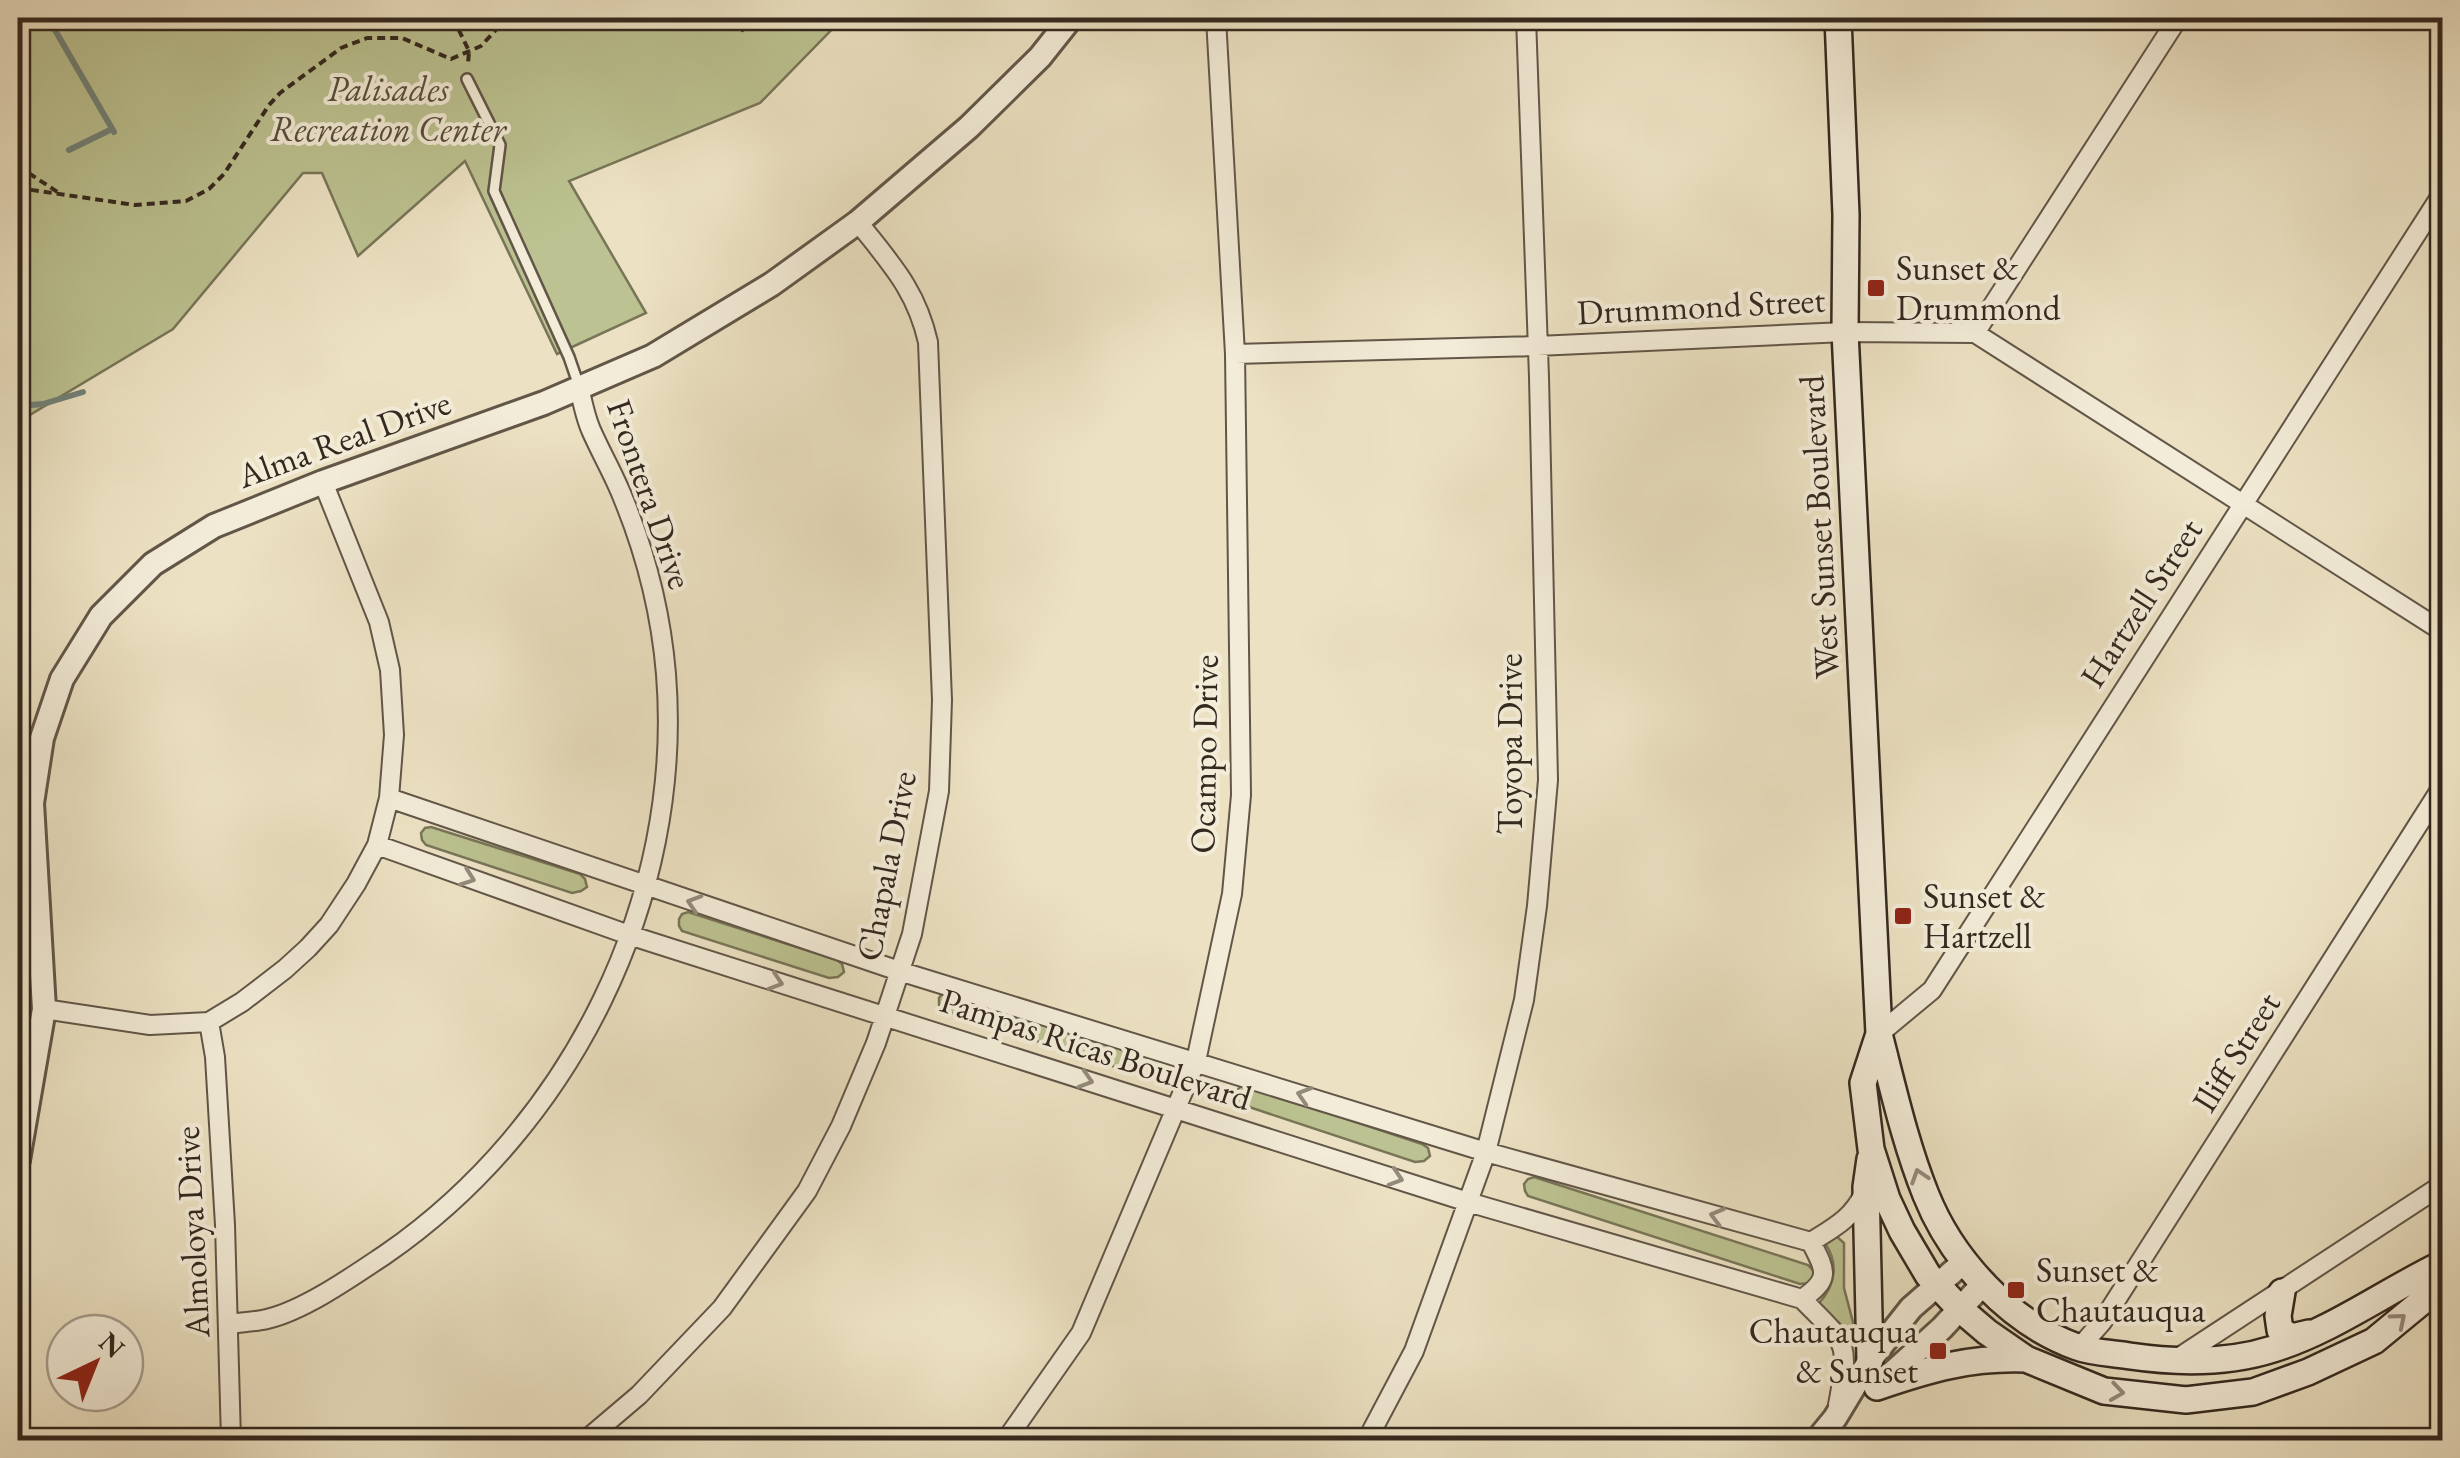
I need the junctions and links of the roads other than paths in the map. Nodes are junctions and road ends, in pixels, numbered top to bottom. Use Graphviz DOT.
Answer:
graph roads {
  1 [pos="1071,18"];
  2 [pos="1216,18"];
  3 [pos="1526,18"];
  4 [pos="1838,18"];
  5 [pos="2178,18"];
  6 [pos="466,79"];
  7 [pos="2442,194"];
  8 [pos="858,222"];
  9 [pos="1845,332"];
  10 [pos="1975,333"];
  11 [pos="1537,346"];
  12 [pos="1235,354"];
  13 [pos="579,386"];
  14 [pos="323,482"];
  15 [pos="2242,504"];
  16 [pos="2442,631"];
  17 [pos="2442,787"];
  18 [pos="389,798"];
  19 [pos="376,845"];
  20 [pos="647,887"];
  21 [pos="629,935"];
  22 [pos="899,971"];
  23 [pos="44,1008"];
  24 [pos="884,1016"];
  25 [pos="209,1022"];
  26 [pos="1879,1034"];
  27 [pos="1196,1061"];
  28 [pos="1176,1108"];
  29 [pos="1871,1149"];
  30 [pos="1486,1152"];
  31 [pos="18,1160"];
  32 [pos="2442,1185"];
  33 [pos="1866,1188"];
  34 [pos="1468,1202"];
  35 [pos="1811,1242"];
  36 [pos="1965,1262"];
  37 [pos="2442,1267"];
  38 [pos="1984,1283"];
  39 [pos="1938,1287"];
  40 [pos="2282,1292"];
  41 [pos="1802,1299"];
  42 [pos="1960,1309"];
  43 [pos="229,1324"];
  44 [pos="2328,1327"];
  45 [pos="2079,1348"];
  46 [pos="2026,1359"];
  47 [pos="1870,1360"];
  48 [pos="2172,1362"];
  49 [pos="1878,1387"];
  50 [pos="1836,1418"];
  51 [pos="231,1440"];
  52 [pos="586,1440"];
  53 [pos="1006,1440"];
  54 [pos="1367,1440"];
  55 [pos="1817,1440"];
  1 -- 8 [label="street, Alma Real Drive"];
  2 -- 12 [label="street, Ocampo Drive"];
  3 -- 11 [label="street, Toyopa Drive"];
  4 -- 9 [label="main road, West Sunset Boulevard"];
  5 -- 10 [label="street"];
  6 -- 13 [label="lane"];
  7 -- 15 [label="street, Hartzell Street"];
  8 -- 13 [label="street, Alma Real Drive"];
  8 -- 22 [label="street, Chapala Drive"];
  9 -- 10 [label="street, Drummond Street"];
  9 -- 11 [label="street, Drummond Street"];
  9 -- 26 [label="main road, West Sunset Boulevard"];
  10 -- 15 [label="street"];
  11 -- 12 [label="street, Drummond Street"];
  11 -- 30 [label="street, Toyopa Drive"];
  12 -- 27 [label="street, Ocampo Drive"];
  13 -- 14 [label="street, Alma Real Drive"];
  13 -- 20 [label="street, Frontera Drive"];
  14 -- 18 [label="street"];
  14 -- 23 [label="street, Alma Real Drive"];
  15 -- 16 [label="street"];
  15 -- 26 [label="street, Hartzell Street"];
  17 -- 45 [label="street, Iliff Street"];
  18 -- 19 [label="street"];
  18 -- 20 [label="street, Pampas Ricas Boulevard"];
  19 -- 21 [label="street, Pampas Ricas Boulevard, one-way"];
  19 -- 25 [label="street"];
  20 -- 21 [label="street, Frontera Drive"];
  22 -- 20 [label="street, Pampas Ricas Boulevard, one-way"];
  21 -- 24 [label="street, Pampas Ricas Boulevard, one-way"];
  21 -- 43 [label="street, Frontera Drive"];
  22 -- 24 [label="street, Chapala Drive"];
  22 -- 27 [label="street, Pampas Ricas Boulevard"];
  23 -- 25 [label="street"];
  23 -- 31 [label="street, Alma Real Drive"];
  24 -- 28 [label="street, Pampas Ricas Boulevard, one-way"];
  24 -- 52 [label="street, Chapala Drive"];
  25 -- 43 [label="street, Almoloya Drive"];
  26 -- 29 [label="main road, West Sunset Boulevard"];
  36 -- 26 [label="main road, West Sunset Boulevard, one-way"];
  27 -- 28 [label="street, Ocampo Drive"];
  30 -- 27 [label="street, Pampas Ricas Boulevard, one-way"];
  28 -- 34 [label="street, Pampas Ricas Boulevard, one-way"];
  28 -- 53 [label="street, Ocampo Drive"];
  29 -- 33 [label="main road"];
  29 -- 39 [label="main road, West Sunset Boulevard"];
  30 -- 34 [label="street, Toyopa Drive"];
  35 -- 30 [label="street, Pampas Ricas Boulevard, one-way"];
  32 -- 40 [label="street"];
  33 -- 35 [label="street"];
  33 -- 47 [label="main road"];
  34 -- 41 [label="street, Pampas Ricas Boulevard"];
  34 -- 54 [label="street, Toyopa Drive"];
  35 -- 41 [label="street"];
  36 -- 38 [label="main road, West Sunset Boulevard"];
  36 -- 39 [label="street"];
  37 -- 44 [label="main road, West Sunset Boulevard"];
  46 -- 37 [label="main road, West Sunset Boulevard, one-way"];
  38 -- 42 [label="street"];
  38 -- 45 [label="main road, West Sunset Boulevard"];
  39 -- 42 [label="main road, West Sunset Boulevard"];
  39 -- 47 [label="street"];
  40 -- 44 [label="main road"];
  40 -- 48 [label="street"];
  41 -- 50 [label="street"];
  42 -- 46 [label="main road, West Sunset Boulevard"];
  42 -- 49 [label="street"];
  43 -- 51 [label="street, Almoloya Drive"];
  44 -- 48 [label="main road, West Sunset Boulevard"];
  45 -- 48 [label="main road, West Sunset Boulevard"];
  46 -- 49 [label="main road"];
  47 -- 50 [label="street"];
  49 -- 50 [label="street"];
  50 -- 55 [label="street"];
}
